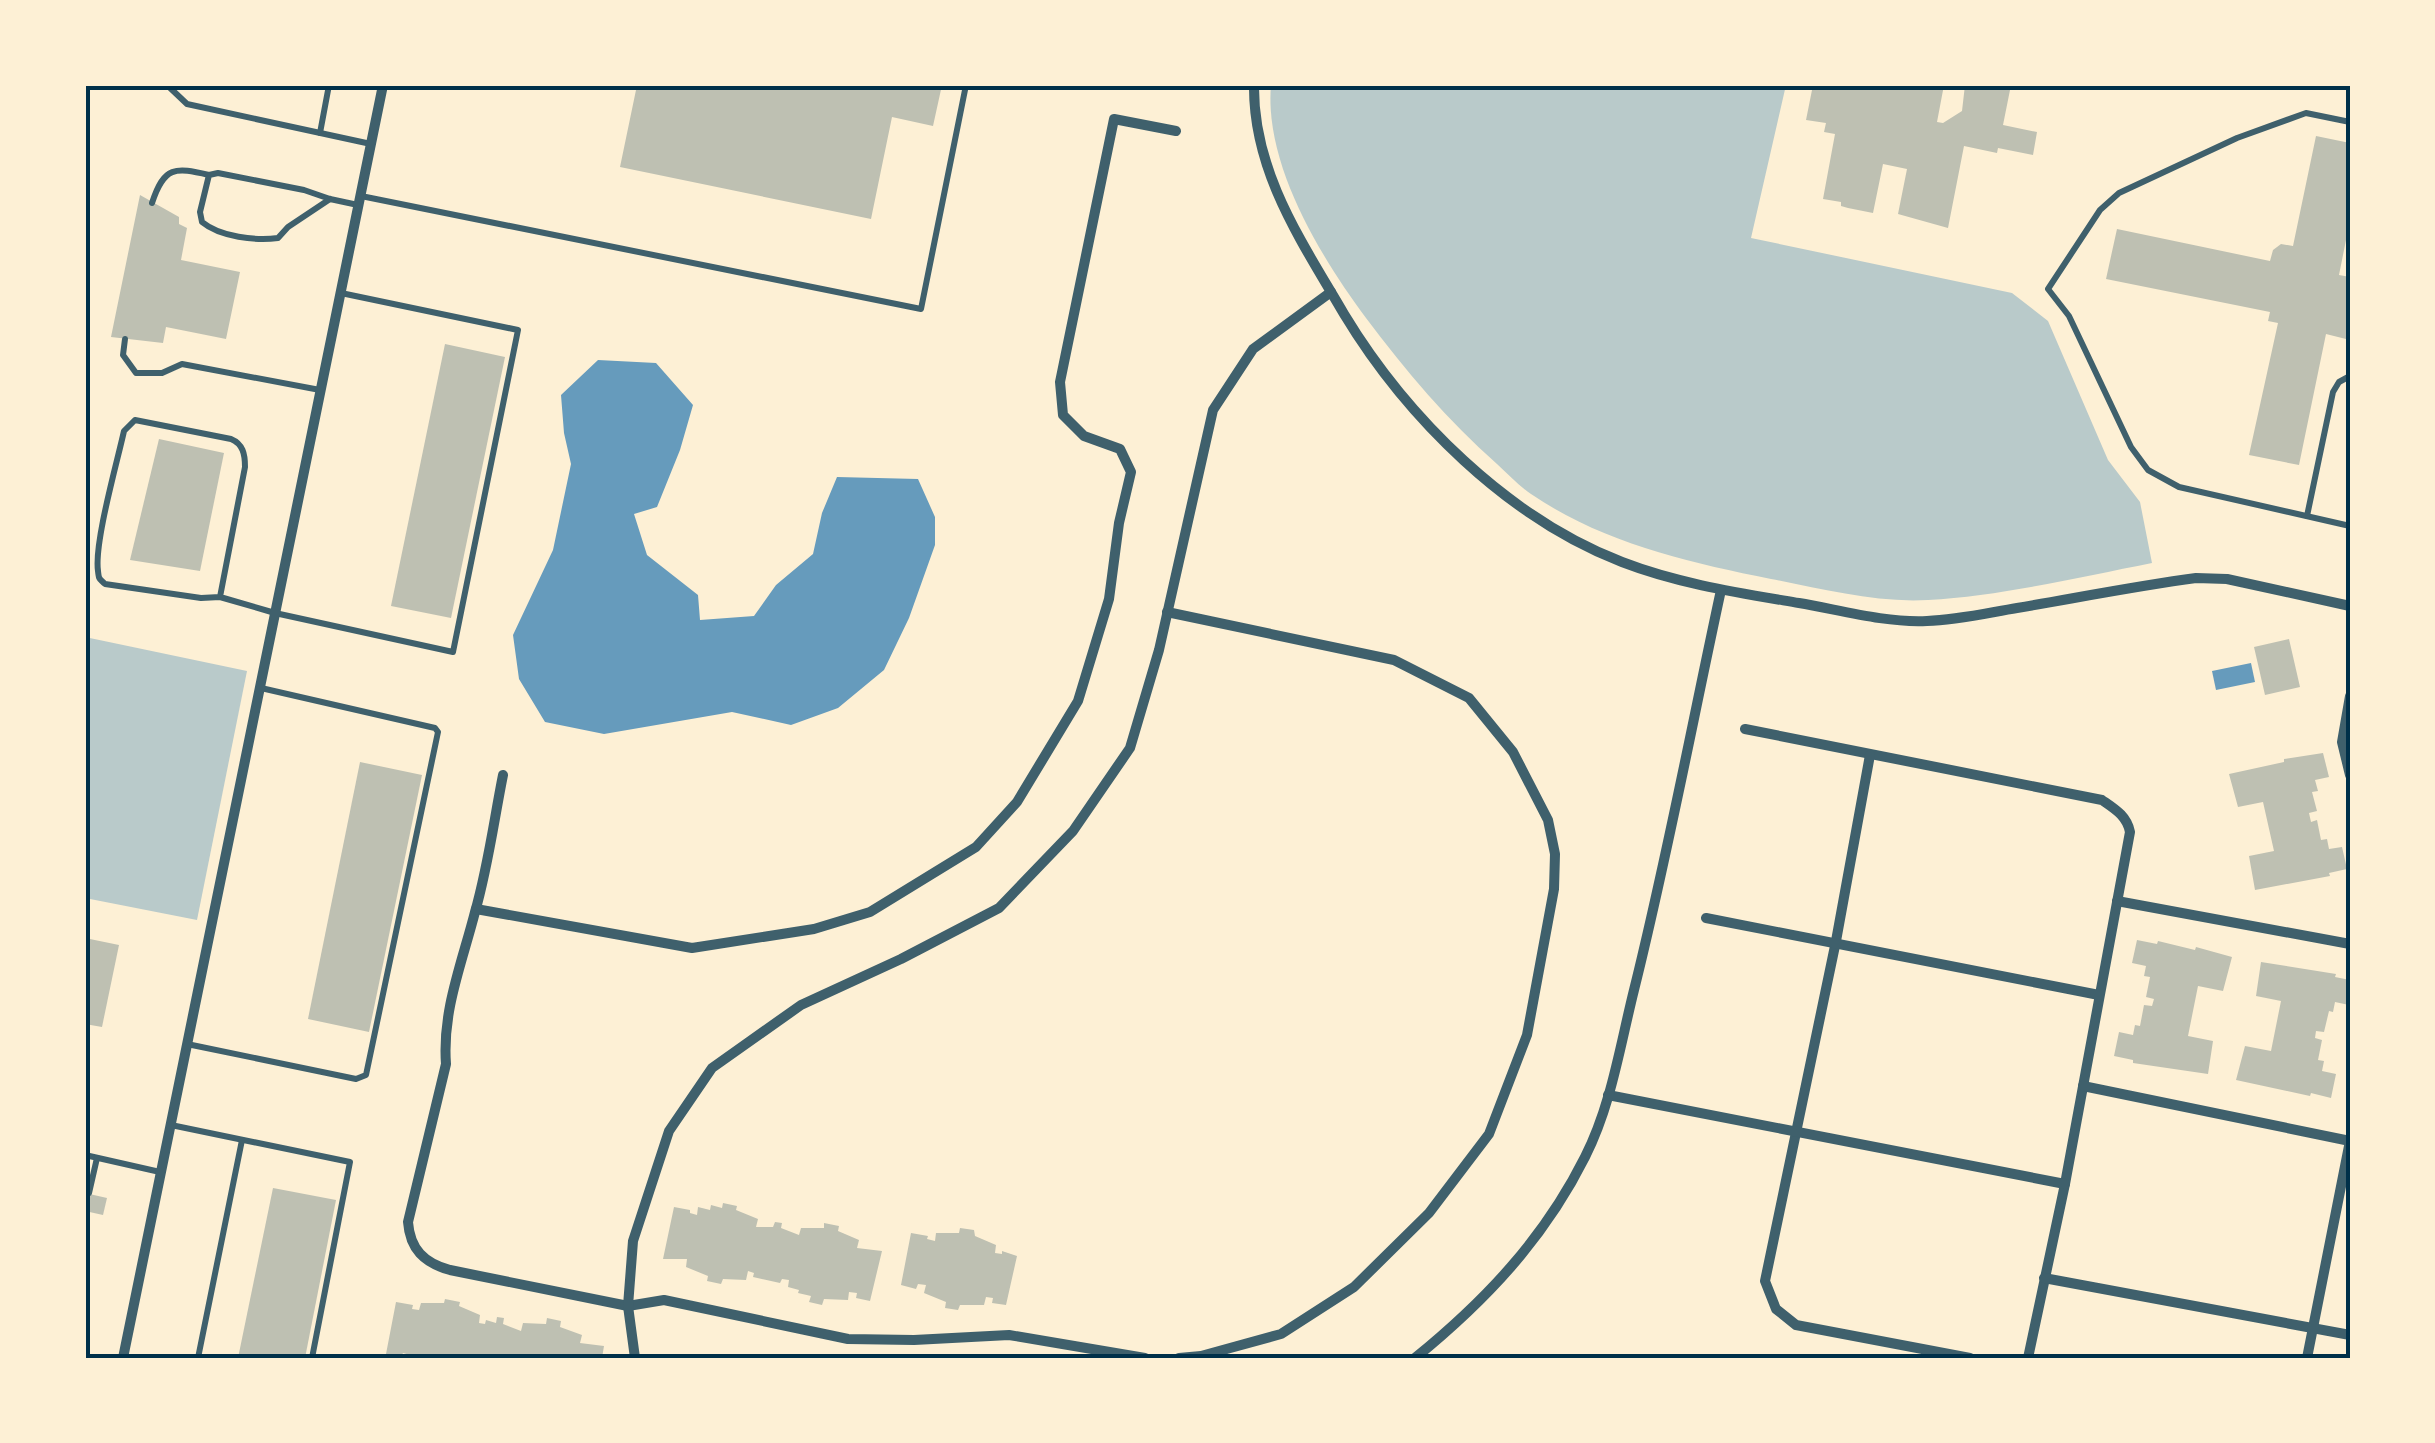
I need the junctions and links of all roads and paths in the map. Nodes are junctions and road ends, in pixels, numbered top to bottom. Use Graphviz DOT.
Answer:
graph roads {
  1 [pos="167,85"];
  2 [pos="328,85"];
  3 [pos="382,85"];
  4 [pos="966,85"];
  5 [pos="1254,85"];
  6 [pos="2350,122"];
  7 [pos="1176,131"];
  8 [pos="320,133"];
  9 [pos="371,144"];
  10 [pos="210,176"];
  11 [pos="330,200"];
  12 [pos="359,200"];
  13 [pos="152,202"];
  14 [pos="1331,292"];
  15 [pos="340,294"];
  16 [pos="125,340"];
  17 [pos="2350,376"];
  18 [pos="320,390"];
  19 [pos="2308,516"];
  20 [pos="2350,526"];
  21 [pos="1721,590"];
  22 [pos="220,597"];
  23 [pos="2350,606"];
  24 [pos="1167,612"];
  25 [pos="275,613"];
  26 [pos="259,688"];
  27 [pos="2350,696"];
  28 [pos="1746,729"];
  29 [pos="1870,754"];
  30 [pos="503,774"];
  31 [pos="2350,775"];
  32 [pos="2118,901"];
  33 [pos="476,910"];
  34 [pos="1706,918"];
  35 [pos="1836,941"];
  36 [pos="2350,944"];
  37 [pos="2099,995"];
  38 [pos="187,1044"];
  39 [pos="2083,1086"];
  40 [pos="1608,1095"];
  41 [pos="171,1125"];
  42 [pos="1796,1132"];
  43 [pos="242,1140"];
  44 [pos="2350,1141"];
  45 [pos="85,1155"];
  46 [pos="96,1158"];
  47 [pos="161,1172"];
  48 [pos="2065,1184"];
  49 [pos="89,1193"];
  50 [pos="2044,1278"];
  51 [pos="628,1306"];
  52 [pos="2312,1328"];
  53 [pos="2350,1335"];
  54 [pos="123,1358"];
  55 [pos="198,1358"];
  56 [pos="312,1358"];
  57 [pos="635,1358"];
  58 [pos="1146,1358"];
  59 [pos="1179,1358"];
  60 [pos="1416,1358"];
  61 [pos="1970,1358"];
  62 [pos="2028,1358"];
  63 [pos="2308,1358"];
  1 -- 8 [label="lane"];
  2 -- 8 [label="lane"];
  3 -- 9 [label="street"];
  4 -- 12 [label="lane"];
  5 -- 14 [label="street"];
  6 -- 19 [label="lane"];
  7 -- 33 [label="street"];
  8 -- 9 [label="lane"];
  9 -- 12 [label="street"];
  10 -- 11 [label="lane"];
  10 -- 11 [label="lane"];
  10 -- 13 [label="lane"];
  11 -- 12 [label="lane"];
  12 -- 15 [label="street"];
  14 -- 21 [label="street"];
  14 -- 24 [label="street"];
  15 -- 18 [label="street"];
  15 -- 25 [label="lane"];
  16 -- 18 [label="lane"];
  17 -- 19 [label="lane"];
  18 -- 25 [label="street"];
  19 -- 20 [label="lane"];
  21 -- 23 [label="street"];
  21 -- 40 [label="street"];
  22 -- 22 [label="lane"];
  22 -- 25 [label="lane"];
  24 -- 51 [label="street"];
  24 -- 59 [label="street"];
  25 -- 26 [label="street"];
  26 -- 38 [label="street"];
  26 -- 38 [label="lane"];
  27 -- 31 [label="street"];
  28 -- 29 [label="street"];
  29 -- 32 [label="street"];
  29 -- 35 [label="street"];
  30 -- 33 [label="street"];
  32 -- 36 [label="street"];
  32 -- 37 [label="street"];
  33 -- 51 [label="street"];
  34 -- 35 [label="street"];
  35 -- 37 [label="street"];
  35 -- 42 [label="street"];
  37 -- 39 [label="street"];
  38 -- 41 [label="street"];
  39 -- 44 [label="street"];
  39 -- 48 [label="street"];
  40 -- 42 [label="street"];
  40 -- 60 [label="street"];
  41 -- 43 [label="lane"];
  41 -- 47 [label="street"];
  42 -- 48 [label="street"];
  42 -- 61 [label="street"];
  43 -- 55 [label="lane"];
  43 -- 56 [label="lane"];
  44 -- 52 [label="street"];
  45 -- 46 [label="lane"];
  46 -- 47 [label="lane"];
  46 -- 49 [label="lane"];
  47 -- 54 [label="street"];
  48 -- 50 [label="street"];
  50 -- 52 [label="street"];
  50 -- 62 [label="street"];
  51 -- 57 [label="street"];
  51 -- 58 [label="street"];
  52 -- 53 [label="street"];
  52 -- 63 [label="street"];
}
